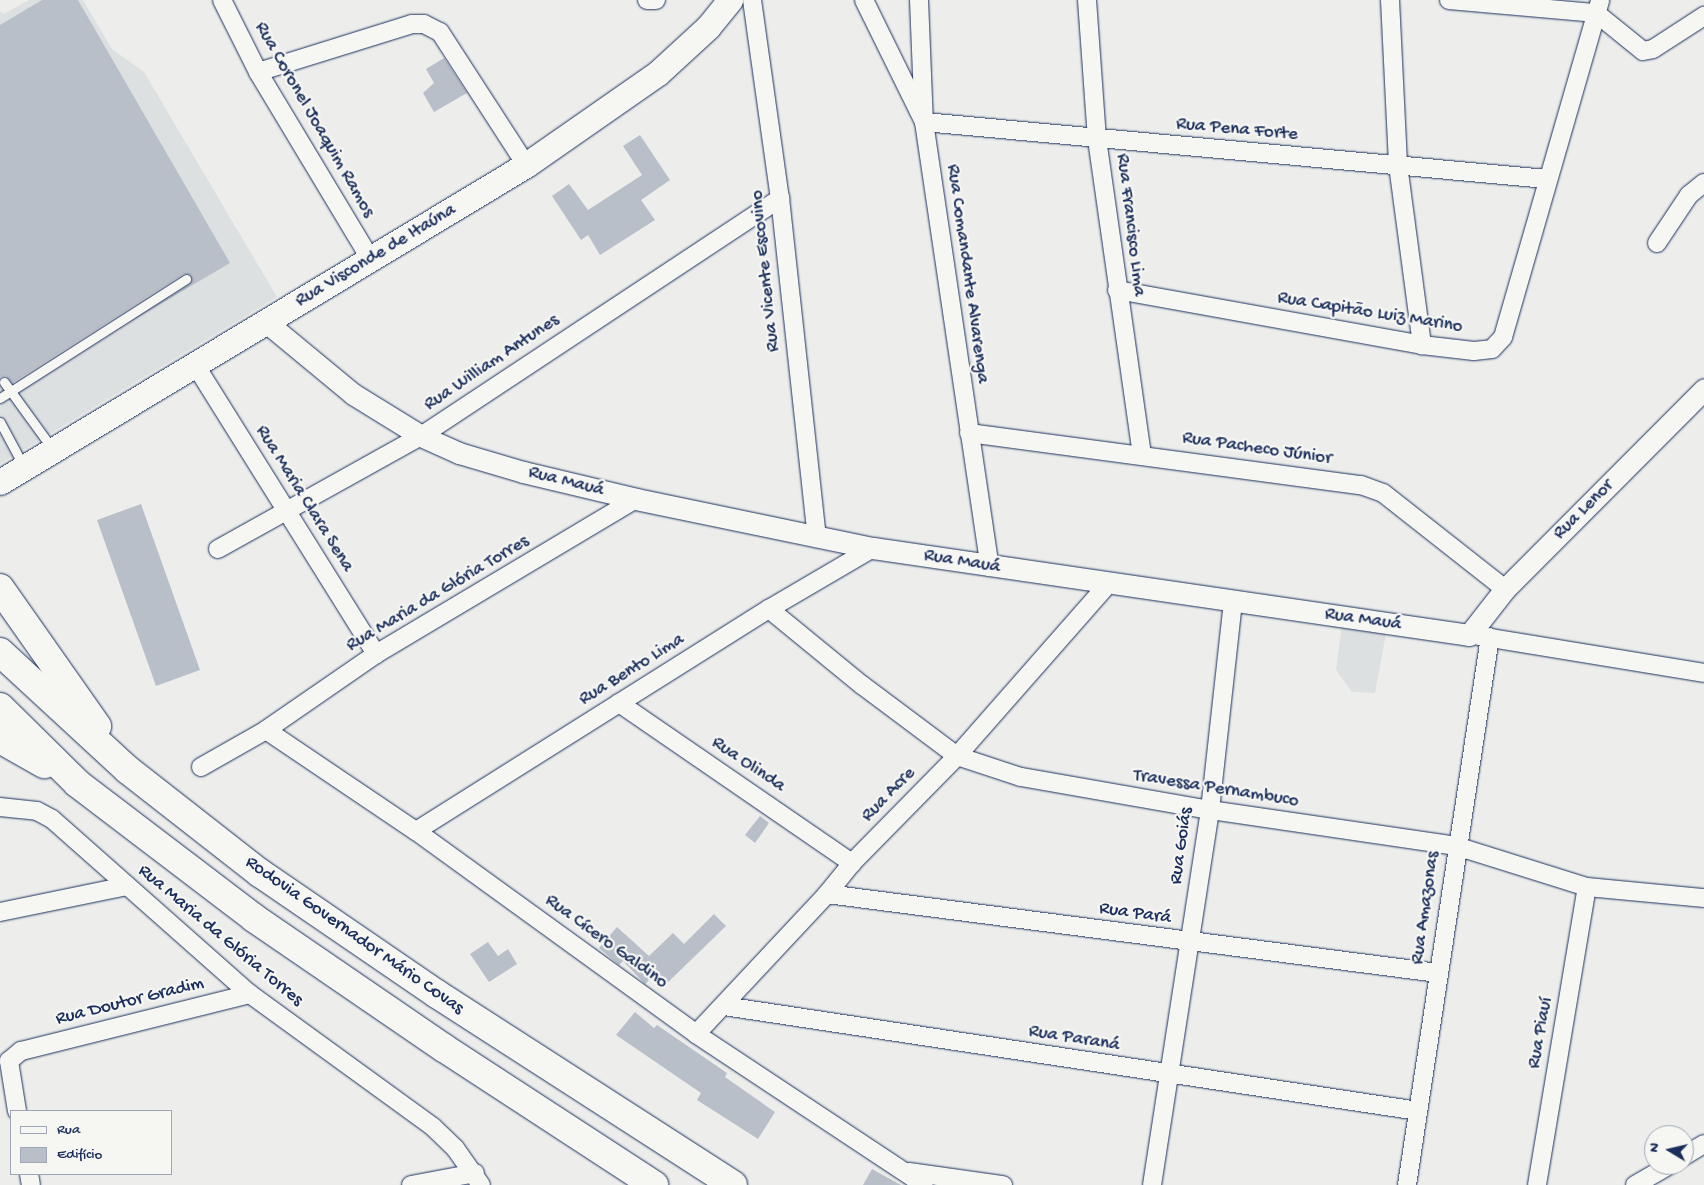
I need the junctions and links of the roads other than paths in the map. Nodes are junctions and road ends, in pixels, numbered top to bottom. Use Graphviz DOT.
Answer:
graph roads {
  1 [pos="222,0"];
  2 [pos="646,0"];
  3 [pos="656,0"];
  4 [pos="730,0"];
  5 [pos="752,0"];
  6 [pos="864,0"];
  7 [pos="919,0"];
  8 [pos="1087,0"];
  9 [pos="1390,0"];
  10 [pos="1450,0"];
  11 [pos="1598,6"];
  12 [pos="1704,16"];
  13 [pos="258,72"];
  14 [pos="924,122"];
  15 [pos="1097,139"];
  16 [pos="526,165"];
  17 [pos="1398,165"];
  18 [pos="1547,179"];
  19 [pos="1704,183"];
  20 [pos="780,198"];
  21 [pos="1657,243"];
  22 [pos="371,260"];
  23 [pos="186,278"];
  24 [pos="1117,290"];
  25 [pos="266,322"];
  26 [pos="1422,345"];
  27 [pos="196,366"];
  28 [pos="4,382"];
  29 [pos="1704,389"];
  30 [pos="11,391"];
  31 [pos="0,398"];
  32 [pos="0,422"];
  33 [pos="969,433"];
  34 [pos="421,436"];
  35 [pos="54,450"];
  36 [pos="1142,454"];
  37 [pos="24,468"];
  38 [pos="0,482"];
  39 [pos="636,499"];
  40 [pos="287,508"];
  41 [pos="817,538"];
  42 [pos="873,548"];
  43 [pos="218,549"];
  44 [pos="990,567"];
  45 [pos="1109,583"];
  46 [pos="0,588"];
  47 [pos="1505,589"];
  48 [pos="1233,602"];
  49 [pos="770,609"];
  50 [pos="1479,636"];
  51 [pos="0,652"];
  52 [pos="376,654"];
  53 [pos="1704,674"];
  54 [pos="619,703"];
  55 [pos="0,708"];
  56 [pos="266,730"];
  57 [pos="0,739"];
  58 [pos="957,756"];
  59 [pos="202,767"];
  60 [pos="128,770"];
  61 [pos="77,783"];
  62 [pos="0,807"];
  63 [pos="1210,810"];
  64 [pos="416,831"];
  65 [pos="1456,846"];
  66 [pos="852,863"];
  67 [pos="127,886"];
  68 [pos="1587,887"];
  69 [pos="828,894"];
  70 [pos="1704,898"];
  71 [pos="0,912"];
  72 [pos="1189,943"];
  73 [pos="1438,973"];
  74 [pos="250,994"];
  75 [pos="724,1006"];
  76 [pos="696,1034"];
  77 [pos="1170,1076"];
  78 [pos="17,1110"];
  79 [pos="1418,1111"];
  80 [pos="901,1171"];
  81 [pos="1652,1175"];
  82 [pos="478,1179"];
  83 [pos="412,1185"];
  84 [pos="654,1185"];
  85 [pos="733,1185"];
  86 [pos="924,1185"];
  87 [pos="1003,1185"];
  88 [pos="1152,1185"];
  89 [pos="1407,1185"];
  90 [pos="1537,1185"];
  91 [pos="1635,1185"];
  1 -- 13 [label="street, Rua Coronel Joaquim Ramos"];
  2 -- 3 [label="street"];
  4 -- 16 [label="main road, Rua Visconde de Itaúna"];
  5 -- 20 [label="street, Rua Vicente Escovino"];
  6 -- 14 [label="street, Rua Comandante Alvarenga"];
  7 -- 14 [label="street"];
  8 -- 15 [label="street, Rua Francisco Lima"];
  9 -- 17 [label="street"];
  10 -- 11 [label="street"];
  11 -- 12 [label="street"];
  11 -- 18 [label="street, Rua Capitão Luiz Marino"];
  13 -- 16 [label="street"];
  13 -- 22 [label="street, Rua Coronel Joaquim Ramos"];
  14 -- 15 [label="street, Rua Pena Forte"];
  14 -- 33 [label="street, Rua Comandante Alvarenga"];
  15 -- 17 [label="street, Rua Pena Forte"];
  15 -- 24 [label="street, Rua Francisco Lima"];
  16 -- 22 [label="main road, Rua Visconde de Itaúna"];
  17 -- 18 [label="street, Rua Pena Forte"];
  17 -- 26 [label="street"];
  18 -- 26 [label="street, Rua Capitão Luiz Marino"];
  19 -- 21 [label="street"];
  20 -- 34 [label="street, Rua William Antunes"];
  20 -- 41 [label="street, Rua Vicente Escovino"];
  22 -- 25 [label="main road, Rua Visconde de Itaúna"];
  23 -- 30 [label="lane"];
  24 -- 26 [label="street, Rua Capitão Luiz Marino"];
  24 -- 36 [label="street, Rua Francisco Lima"];
  25 -- 27 [label="main road, Rua Visconde de Itaúna"];
  25 -- 34 [label="street, Rua Mauá"];
  27 -- 35 [label="main road, Rua Visconde de Itaúna"];
  27 -- 40 [label="street, Rua Maria Clara Sena"];
  28 -- 30 [label="lane"];
  29 -- 47 [label="street, Rua Lenor"];
  30 -- 31 [label="lane"];
  30 -- 35 [label="lane"];
  32 -- 37 [label="lane"];
  33 -- 36 [label="street, Rua Pacheco Júnior"];
  33 -- 44 [label="street, Rua Comandante Alvarenga"];
  34 -- 39 [label="street, Rua Mauá"];
  34 -- 40 [label="street, Rua William Antunes"];
  35 -- 37 [label="main road, Rua Visconde de Itaúna"];
  36 -- 47 [label="street, Rua Pacheco Júnior"];
  37 -- 38 [label="main road, Rua Visconde de Itaúna"];
  39 -- 41 [label="street, Rua Mauá"];
  39 -- 52 [label="street, Rua Maria da Glória Torres"];
  40 -- 43 [label="street, Rua William Antunes"];
  40 -- 52 [label="street, Rua Maria Clara Sena"];
  41 -- 42 [label="street, Rua Mauá"];
  42 -- 44 [label="street, Rua Mauá"];
  42 -- 49 [label="street, Rua Bento Lima"];
  44 -- 45 [label="street, Rua Mauá"];
  45 -- 48 [label="street, Rua Mauá"];
  45 -- 58 [label="street, Rua Acre"];
  46 -- 60 [label="highway"];
  47 -- 50 [label="street, Rua Lenor"];
  48 -- 50 [label="street, Rua Mauá"];
  48 -- 63 [label="street, Rua Goiás"];
  49 -- 54 [label="street, Rua Bento Lima"];
  49 -- 58 [label="street, Travessa Pernambuco"];
  50 -- 53 [label="street, Rua Mauá"];
  50 -- 65 [label="street, Rua Amazonas"];
  51 -- 60 [label="highway, Rodovia Governador Mário Covas"];
  52 -- 56 [label="street, Rua Maria da Glória Torres"];
  54 -- 64 [label="street, Rua Bento Lima"];
  54 -- 66 [label="street, Rua Olinda"];
  55 -- 61 [label="highway"];
  56 -- 59 [label="street, Rua Maria da Glória Torres"];
  56 -- 64 [label="street, Rua Cícero Galdino"];
  57 -- 61 [label="highway"];
  58 -- 63 [label="street, Travessa Pernambuco"];
  58 -- 66 [label="street, Rua Acre"];
  60 -- 85 [label="highway, Rodovia Governador Mário Covas"];
  61 -- 84 [label="highway"];
  62 -- 67 [label="street, Rua Maria da Glória Torres"];
  63 -- 65 [label="street, Travessa Pernambuco"];
  63 -- 72 [label="street, Rua Goiás"];
  64 -- 76 [label="street, Rua Cícero Galdino"];
  65 -- 68 [label="street, Travessa Pernambuco"];
  65 -- 73 [label="street, Rua Amazonas"];
  66 -- 69 [label="street, Rua Acre"];
  67 -- 71 [label="street"];
  67 -- 74 [label="street, Rua Maria da Glória Torres"];
  68 -- 70 [label="street, Travessa Pernambuco"];
  68 -- 90 [label="street, Rua Piauí"];
  69 -- 72 [label="street, Rua Pará"];
  69 -- 75 [label="street, Rua Acre"];
  72 -- 73 [label="street, Rua Pará"];
  72 -- 77 [label="street, Rua Goiás"];
  73 -- 79 [label="street, Rua Amazonas"];
  74 -- 78 [label="street, Rua Doutor Gradim"];
  74 -- 82 [label="street, Rua Maria da Glória Torres"];
  75 -- 76 [label="street, Rua Acre"];
  75 -- 77 [label="street, Rua Paraná"];
  76 -- 80 [label="street, Rua Cícero Galdino"];
  77 -- 79 [label="street, Rua Paraná"];
  77 -- 88 [label="street, Rua Goiás"];
  79 -- 89 [label="street, Rua Amazonas"];
  80 -- 86 [label="street, Rua Cícero Galdino"];
  80 -- 87 [label="street"];
  81 -- 91 [label="street"];
  82 -- 83 [label="street"];
}
